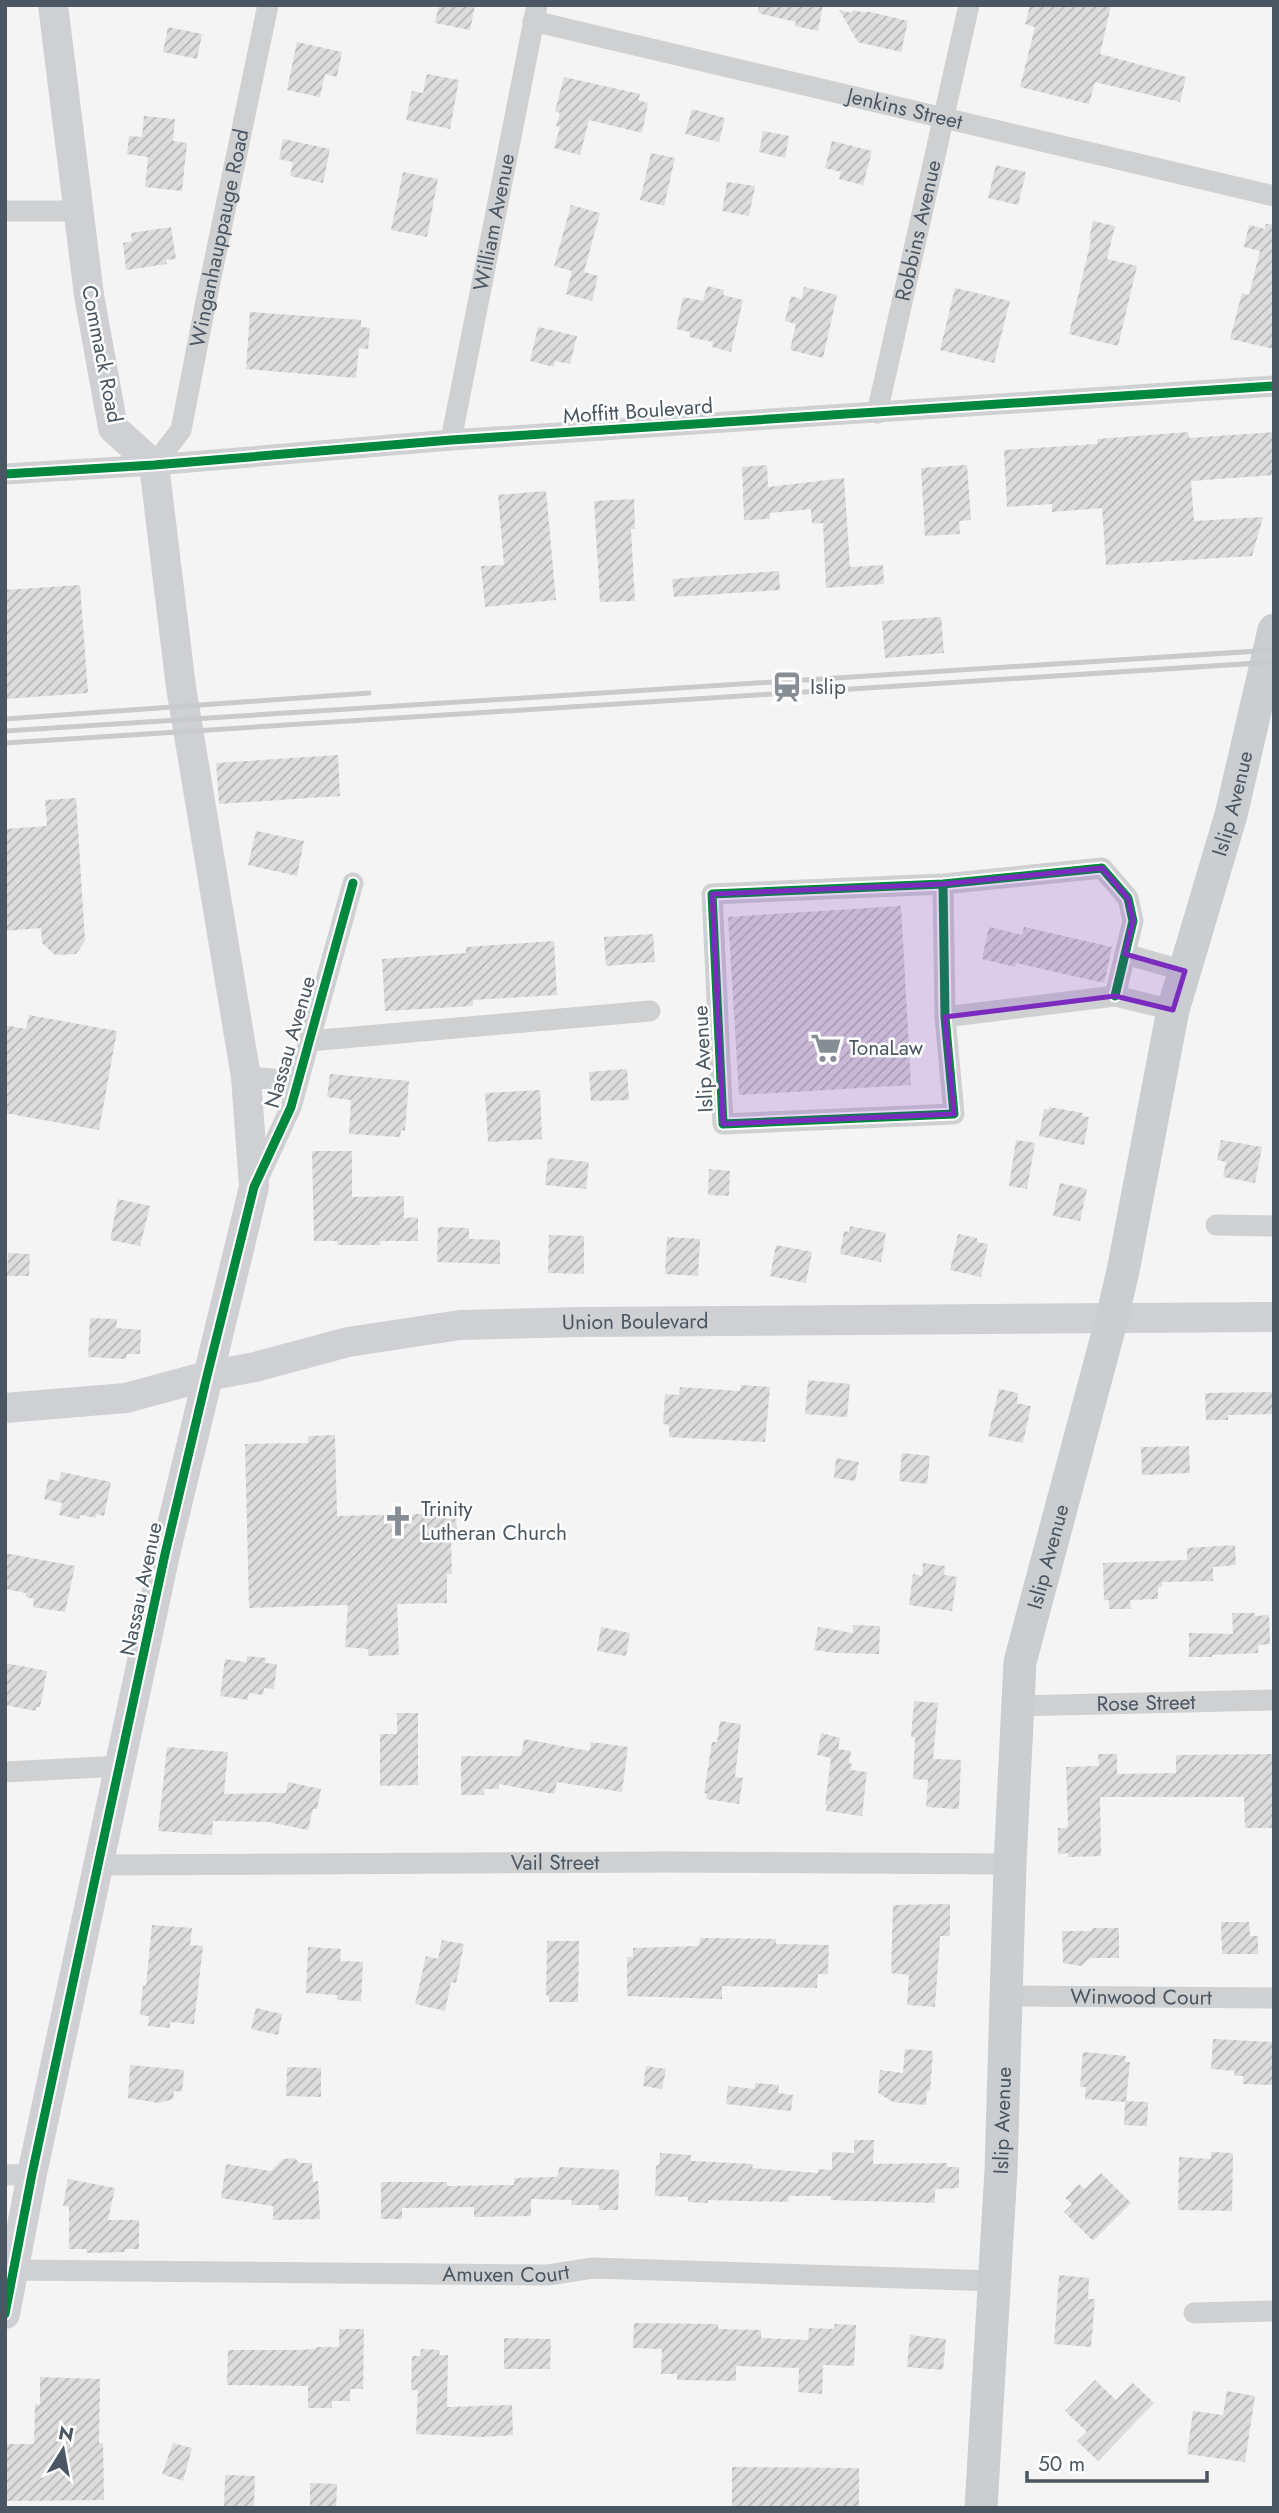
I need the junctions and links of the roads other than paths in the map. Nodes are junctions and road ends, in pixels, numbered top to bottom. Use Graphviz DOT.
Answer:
graph roads {
  1 [pos="54,5"];
  2 [pos="268,5"];
  3 [pos="970,5"];
  4 [pos="535,13"];
  5 [pos="943,117"];
  6 [pos="1274,196"];
  7 [pos="5,211"];
  8 [pos="79,211"];
  9 [pos="1274,386"];
  10 [pos="877,413"];
  11 [pos="451,440"];
  12 [pos="154,465"];
  13 [pos="5,474"];
  14 [pos="1274,630"];
  15 [pos="353,883"];
  16 [pos="943,884"];
  17 [pos="1125,954"];
  18 [pos="1185,971"];
  19 [pos="1115,996"];
  20 [pos="1173,1010"];
  21 [pos="650,1012"];
  22 [pos="944,1017"];
  23 [pos="309,1041"];
  24 [pos="246,1077"];
  25 [pos="298,1081"];
  26 [pos="254,1187"];
  27 [pos="1216,1225"];
  28 [pos="1274,1226"];
  29 [pos="1274,1317"];
  30 [pos="1112,1318"];
  31 [pos="207,1376"];
  32 [pos="5,1408"];
  33 [pos="1274,1700"];
  34 [pos="1016,1706"];
  35 [pos="121,1766"];
  36 [pos="5,1772"];
  37 [pos="1010,1864"];
  38 [pos="98,1865"];
  39 [pos="1006,1996"];
  40 [pos="1274,1998"];
  41 [pos="18,2174"];
  42 [pos="14,2270"];
  43 [pos="995,2281"];
  44 [pos="1274,2311"];
  45 [pos="1194,2313"];
  46 [pos="5,2314"];
  47 [pos="981,2508"];
  1 -- 8 [label="street, Commack Road"];
  2 -- 12 [label="street, Winganhauppauge Road"];
  3 -- 5 [label="street, Robbins Avenue"];
  4 -- 5 [label="street, Jenkins Street"];
  4 -- 11 [label="street, William Avenue"];
  5 -- 6 [label="street, Jenkins Street"];
  5 -- 10 [label="street, Robbins Avenue"];
  7 -- 8 [label="street"];
  8 -- 12 [label="street, Commack Road"];
  9 -- 10 [label="street, Moffitt Boulevard"];
  10 -- 11 [label="street, Moffitt Boulevard"];
  11 -- 12 [label="street, Moffitt Boulevard"];
  12 -- 13 [label="street, Moffitt Boulevard"];
  12 -- 24 [label="street, Nassau Avenue"];
  14 -- 18 [label="main road, Islip Avenue"];
  15 -- 23 [label="street, Nassau Avenue"];
  16 -- 17 [label="street"];
  16 -- 22 [label="street"];
  16 -- 22 [label="street, Islip Avenue"];
  17 -- 18 [label="street"];
  17 -- 19 [label="street"];
  18 -- 20 [label="main road, Islip Avenue"];
  19 -- 20 [label="street"];
  19 -- 22 [label="street"];
  20 -- 30 [label="main road, Islip Avenue"];
  21 -- 23 [label="street, Nassau Avenue"];
  23 -- 25 [label="street, Nassau Avenue"];
  24 -- 25 [label="street"];
  24 -- 26 [label="street, Nassau Avenue"];
  25 -- 26 [label="street, Nassau Avenue"];
  26 -- 31 [label="street, Nassau Avenue"];
  27 -- 28 [label="street"];
  29 -- 30 [label="street, Union Boulevard"];
  30 -- 31 [label="street, Union Boulevard"];
  30 -- 34 [label="main road, Islip Avenue"];
  31 -- 32 [label="street, Union Boulevard"];
  31 -- 35 [label="street, Nassau Avenue"];
  33 -- 34 [label="street, Rose Street"];
  34 -- 37 [label="main road, Islip Avenue"];
  35 -- 36 [label="street"];
  35 -- 38 [label="street, Nassau Avenue"];
  37 -- 38 [label="street, Vail Street"];
  37 -- 39 [label="main road, Islip Avenue"];
  38 -- 41 [label="street, Nassau Avenue"];
  39 -- 40 [label="street, Winwood Court"];
  39 -- 43 [label="main road, Islip Avenue"];
  41 -- 42 [label="street, Nassau Avenue"];
  42 -- 43 [label="street, Amuxen Court"];
  42 -- 46 [label="street, Nassau Avenue"];
  43 -- 47 [label="main road, Islip Avenue"];
  44 -- 45 [label="street"];
}
